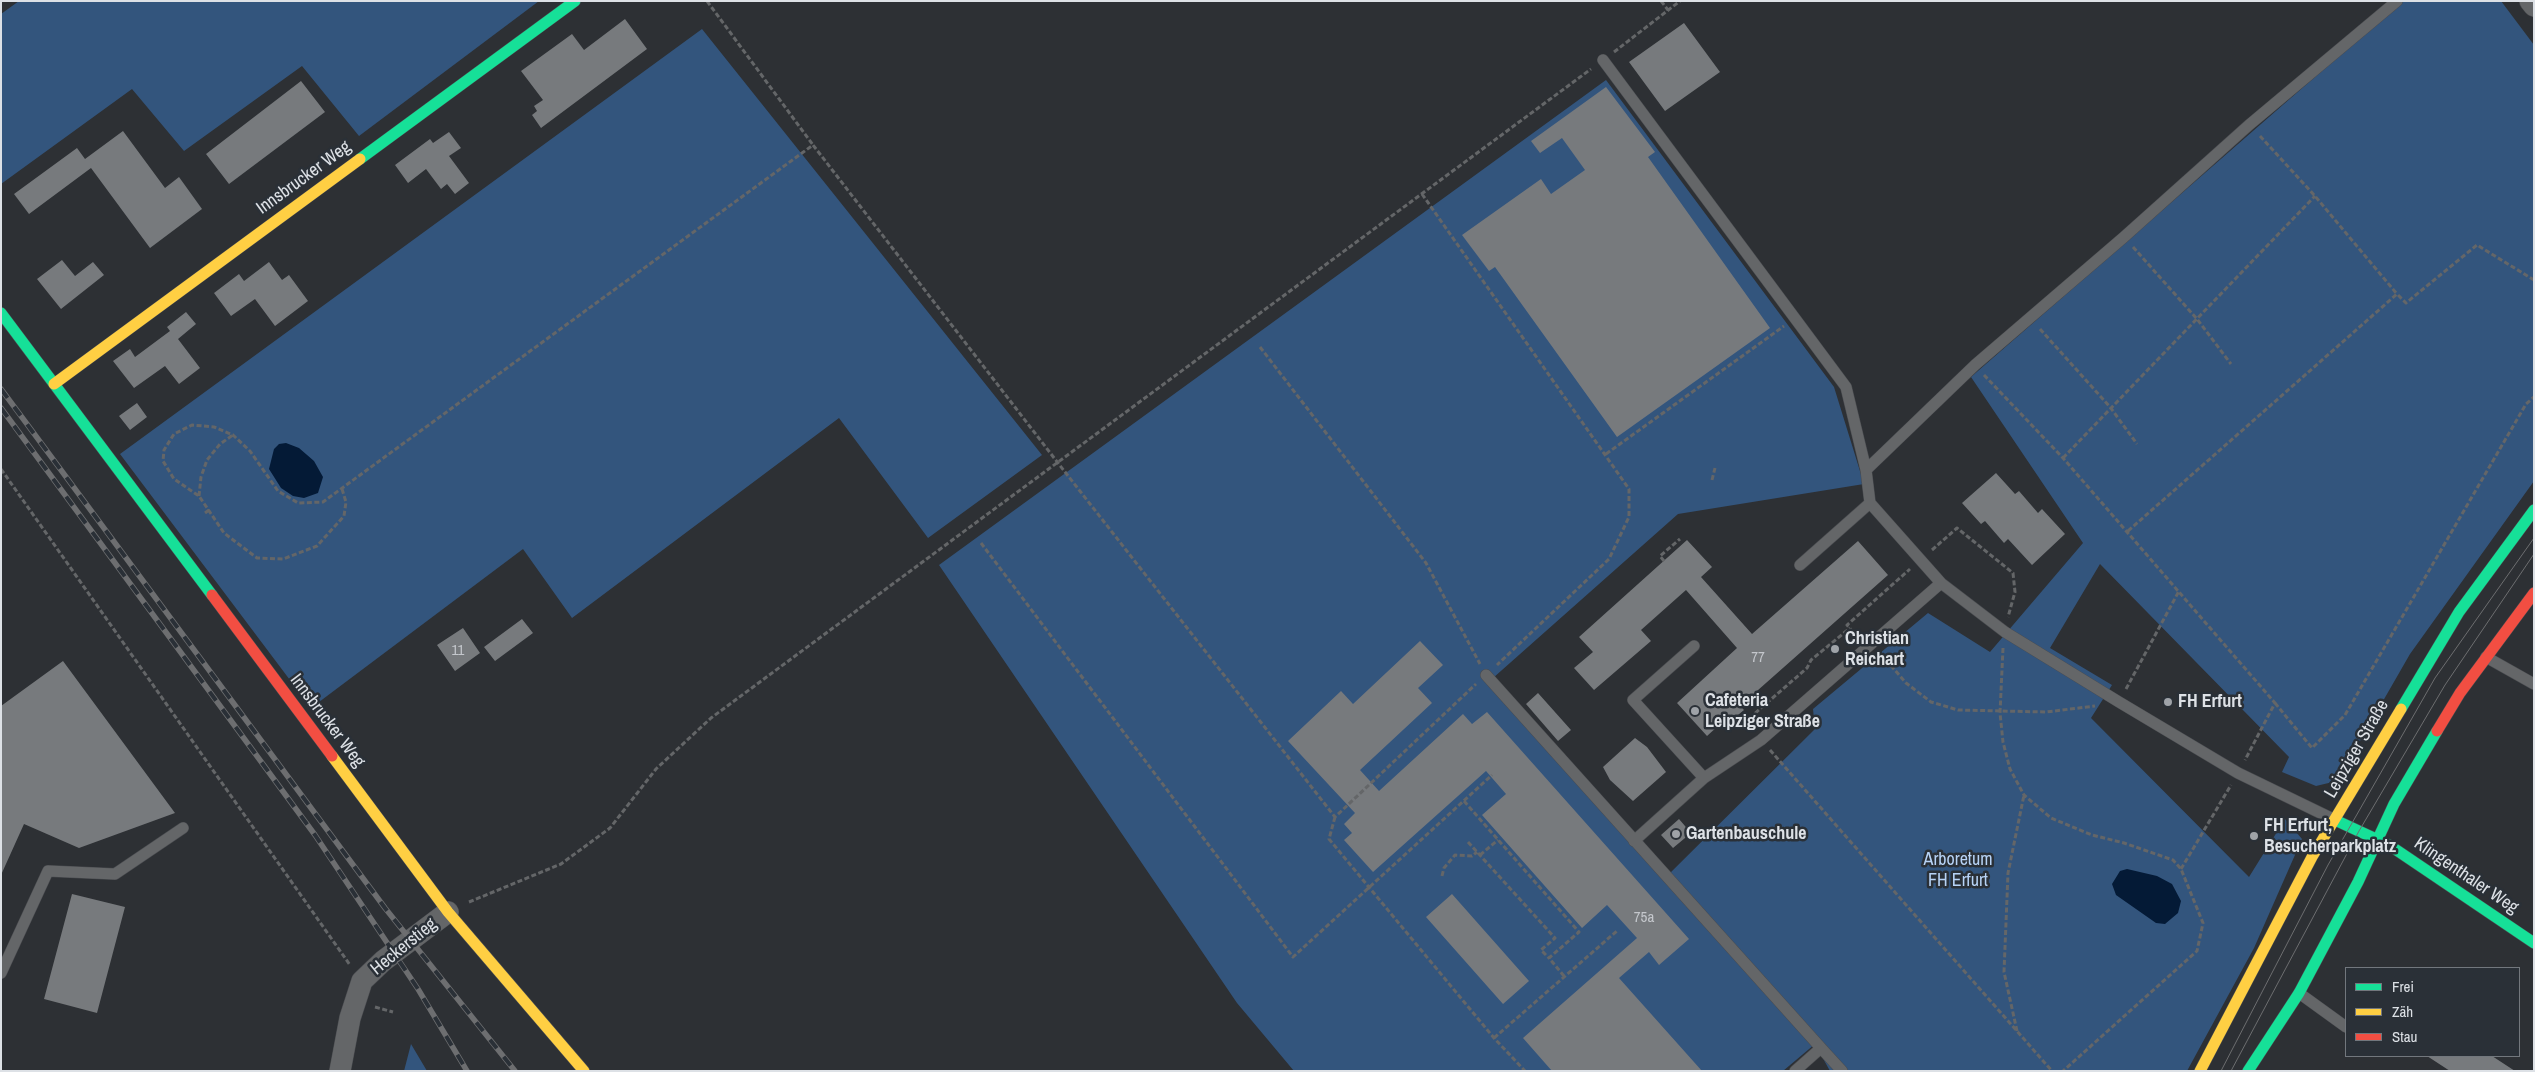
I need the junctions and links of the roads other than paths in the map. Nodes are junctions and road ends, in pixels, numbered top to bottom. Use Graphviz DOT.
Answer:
graph roads {
  1 [pos="575,1"];
  2 [pos="2397,1"];
  3 [pos="2530,1"];
  4 [pos="2534,6"];
  5 [pos="1603,60"];
  6 [pos="1,313"];
  7 [pos="54,384"];
  8 [pos="1866,470"];
  9 [pos="1870,503"];
  10 [pos="2534,510"];
  11 [pos="1800,565"];
  12 [pos="1941,583"];
  13 [pos="2534,593"];
  14 [pos="1694,646"];
  15 [pos="2486,657"];
  16 [pos="1486,675"];
  17 [pos="2534,684"];
  18 [pos="1704,778"];
  19 [pos="2335,820"];
  20 [pos="183,828"];
  21 [pos="2378,840"];
  22 [pos="1634,841"];
  23 [pos="448,912"];
  24 [pos="2534,943"];
  25 [pos="1,973"];
  26 [pos="2298,993"];
  27 [pos="2345,1026"];
  28 [pos="1821,1048"];
  29 [pos="340,1071"];
  30 [pos="584,1071"];
  31 [pos="1795,1071"];
  32 [pos="1842,1071"];
  33 [pos="2200,1071"];
  34 [pos="2248,1071"];
  1 -- 7 [label="street, Innsbrucker Weg"];
  2 -- 8 [label="lane"];
  3 -- 4 [label="street"];
  5 -- 8 [label="lane"];
  6 -- 7 [label="street, Innsbrucker Weg"];
  7 -- 23 [label="street, Innsbrucker Weg"];
  8 -- 9 [label="lane"];
  9 -- 11 [label="lane"];
  9 -- 12 [label="lane"];
  10 -- 19 [label="street, Leipziger Straße"];
  12 -- 18 [label="lane"];
  12 -- 19 [label="lane"];
  13 -- 15 [label="street"];
  14 -- 18 [label="lane"];
  15 -- 17 [label="lane"];
  15 -- 21 [label="street"];
  16 -- 22 [label="lane"];
  18 -- 22 [label="lane"];
  19 -- 21 [label="street, Klingenthaler Weg"];
  19 -- 33 [label="street, Leipziger Straße"];
  20 -- 25 [label="lane"];
  21 -- 24 [label="street, Klingenthaler Weg"];
  21 -- 26 [label="street"];
  22 -- 28 [label="lane"];
  23 -- 29 [label="street, Heckerstieg"];
  23 -- 30 [label="street, Innsbrucker Weg"];
  26 -- 27 [label="lane"];
  26 -- 34 [label="street"];
  28 -- 31 [label="lane"];
  28 -- 32 [label="lane"];
}
